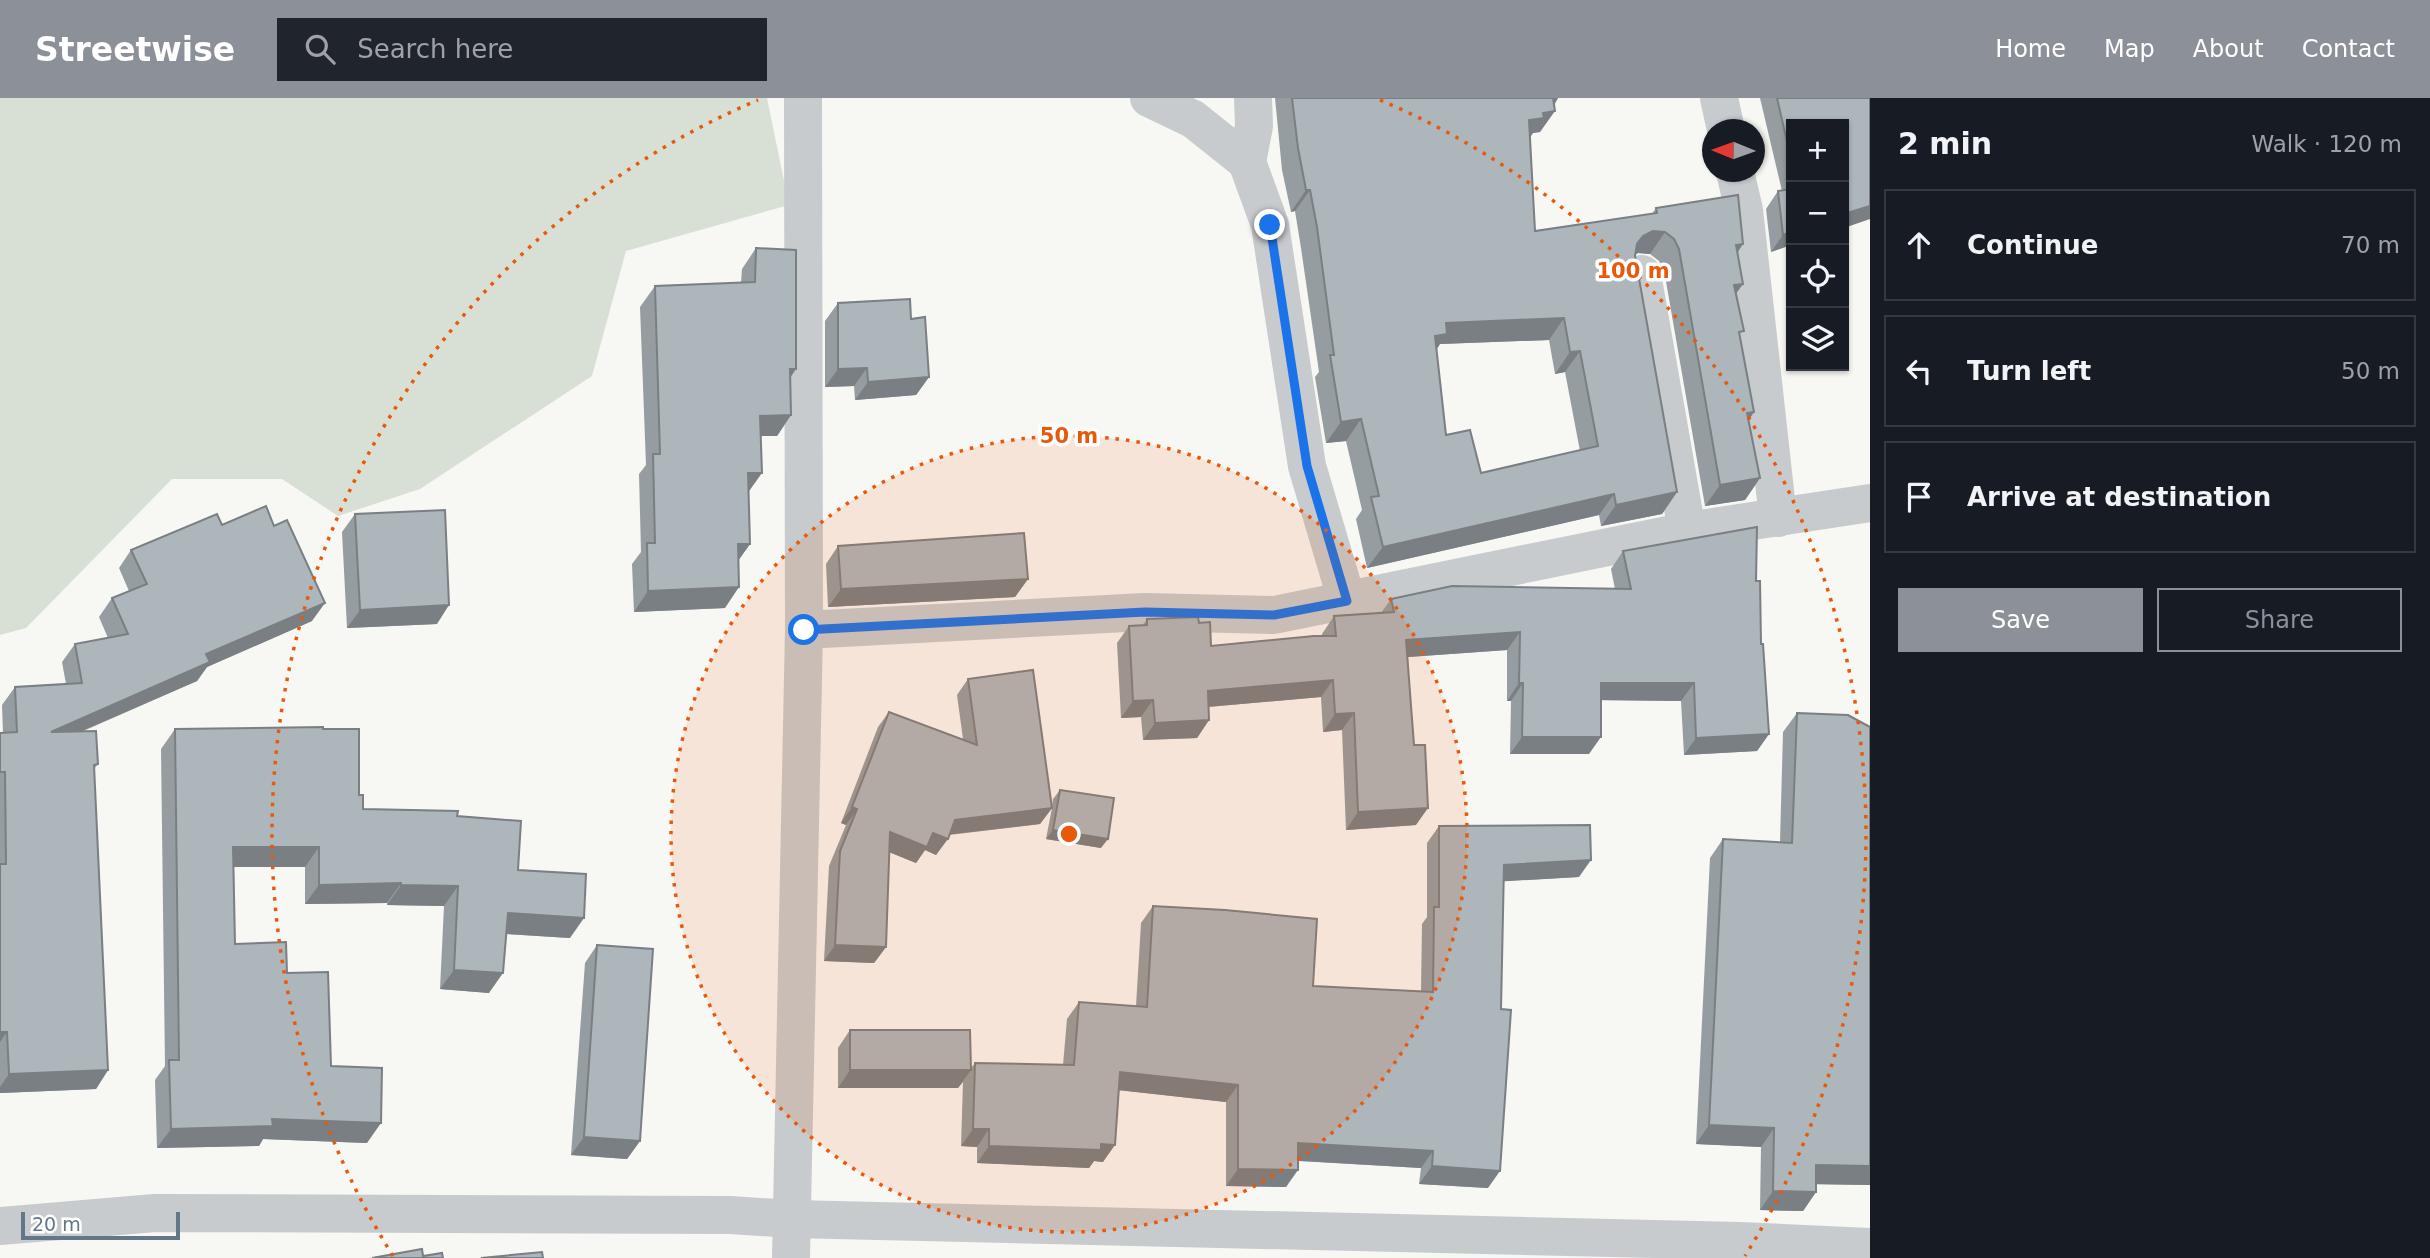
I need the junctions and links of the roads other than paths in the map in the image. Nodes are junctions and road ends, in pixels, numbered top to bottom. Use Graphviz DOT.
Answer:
graph roads {
  1 [pos="803,98"];
  2 [pos="1149,98"];
  3 [pos="1253,98"];
  4 [pos="1718,98"];
  5 [pos="1723,119"];
  6 [pos="1247,162"];
  7 [pos="1737,182"];
  8 [pos="1642,274"];
  9 [pos="1870,503"];
  10 [pos="1778,518"];
  11 [pos="1687,531"];
  12 [pos="1347,601"];
  13 [pos="804,630"];
  14 [pos="792,1219"];
  15 [pos="0,1226"];
  16 [pos="1870,1247"];
  17 [pos="1741,1250"];
  18 [pos="791,1258"];
  1 -- 13 [label="street"];
  2 -- 6 [label="street"];
  3 -- 6 [label="street"];
  4 -- 5 [label="street"];
  6 -- 12 [label="street"];
  7 -- 10 [label="street"];
  8 -- 11 [label="street"];
  9 -- 10 [label="street"];
  10 -- 11 [label="street"];
  11 -- 12 [label="street"];
  12 -- 13 [label="street"];
  13 -- 14 [label="street"];
  14 -- 15 [label="street"];
  14 -- 17 [label="street"];
  14 -- 18 [label="street"];
  16 -- 17 [label="street"];
}
